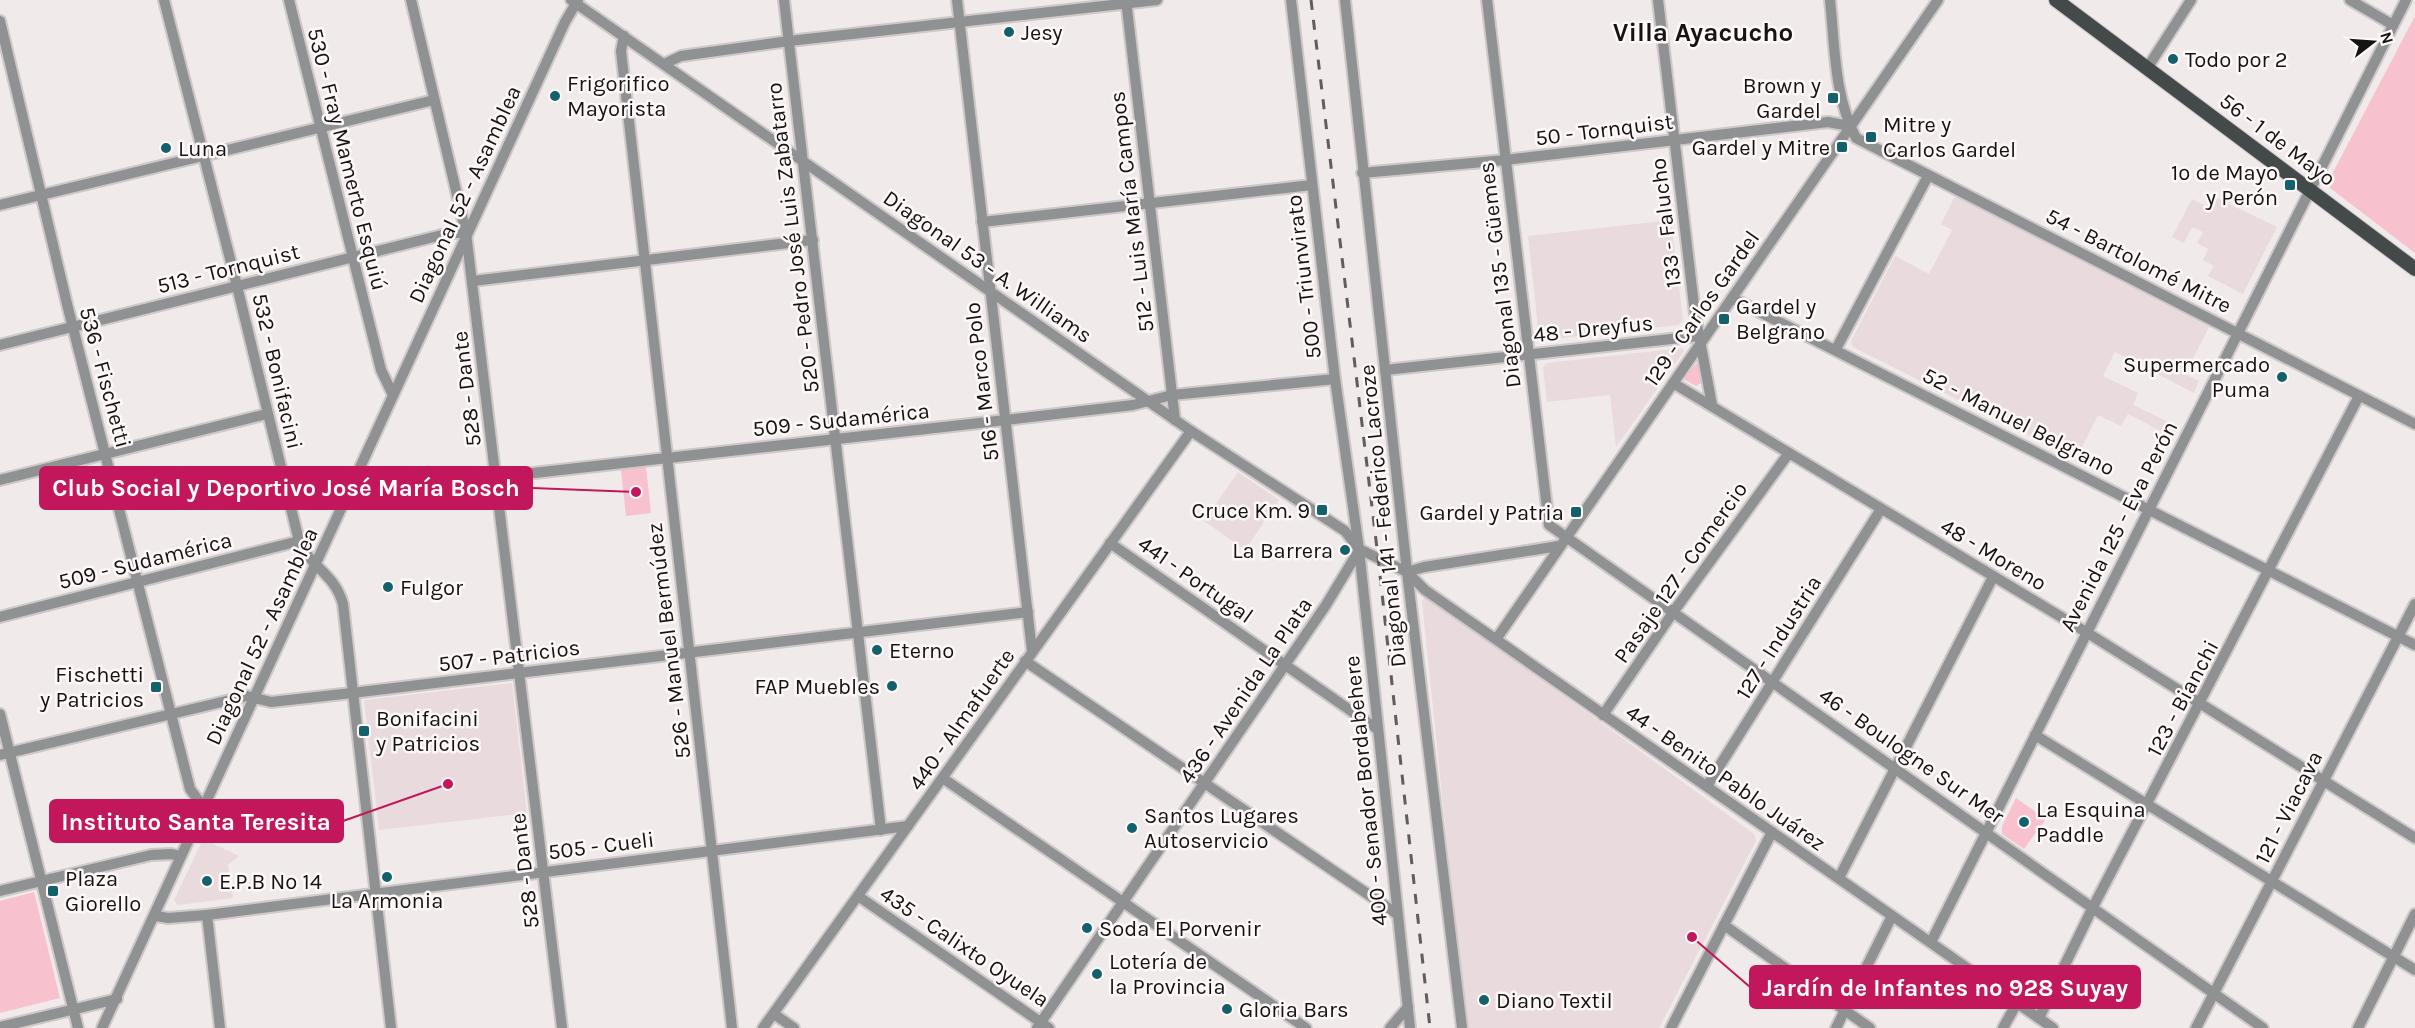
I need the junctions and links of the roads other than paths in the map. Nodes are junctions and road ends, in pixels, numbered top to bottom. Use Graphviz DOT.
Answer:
graph roads {
  1 [pos="164,0"];
  2 [pos="289,0"];
  3 [pos="411,0"];
  4 [pos="784,0"];
  5 [pos="957,0"];
  6 [pos="1157,0"];
  7 [pos="1291,0"];
  8 [pos="1345,0"];
  9 [pos="1487,0"];
  10 [pos="1658,0"];
  11 [pos="1830,0"];
  12 [pos="1938,0"];
  13 [pos="2056,0"];
  14 [pos="2191,0"];
  15 [pos="2350,0"];
  16 [pos="2406,0"];
  17 [pos="575,2"];
  18 [pos="1126,2"];
  19 [pos="0,21"];
  20 [pos="960,23"];
  21 [pos="2393,26"];
  22 [pos="624,36"];
  23 [pos="789,42"];
  24 [pos="664,64"];
  25 [pos="2148,67"];
  26 [pos="434,100"];
  27 [pos="320,126"];
  28 [pos="1850,126"];
  29 [pos="1675,140"];
  30 [pos="204,154"];
  31 [pos="802,160"];
  32 [pos="1505,160"];
  33 [pos="1362,173"];
  34 [pos="1928,176"];
  35 [pos="1312,185"];
  36 [pos="2311,190"];
  37 [pos="40,195"];
  38 [pos="1149,202"];
  39 [pos="0,205"];
  40 [pos="982,222"];
  41 [pos="466,233"];
  42 [pos="813,240"];
  43 [pos="353,257"];
  44 [pos="645,259"];
  45 [pos="2415,269"];
  46 [pos="473,281"];
  47 [pos="237,285"];
  48 [pos="989,291"];
  49 [pos="1732,298"];
  50 [pos="74,327"];
  51 [pos="2239,332"];
  52 [pos="1700,340"];
  53 [pos="0,345"];
  54 [pos="1836,349"];
  55 [pos="1528,355"];
  56 [pos="1385,370"];
  57 [pos="1335,379"];
  58 [pos="1673,383"];
  59 [pos="393,395"];
  60 [pos="1172,395"];
  61 [pos="2359,396"];
  62 [pos="1148,401"];
  63 [pos="1712,405"];
  64 [pos="267,414"];
  65 [pos="1006,420"];
  66 [pos="1175,420"];
  67 [pos="2415,424"];
  68 [pos="1191,431"];
  69 [pos="836,439"];
  70 [pos="106,453"];
  71 [pos="1789,453"];
  72 [pos="666,457"];
  73 [pos="497,477"];
  74 [pos="0,480"];
  75 [pos="351,490"];
  76 [pos="1881,508"];
  77 [pos="2149,510"];
  78 [pos="1566,536"];
  79 [pos="299,541"];
  80 [pos="1110,543"];
  81 [pos="1559,546"];
  82 [pos="1359,549"];
  83 [pos="1378,558"];
  84 [pos="316,566"];
  85 [pos="1407,572"];
  86 [pos="2270,572"];
  87 [pos="1993,577"];
  88 [pos="138,581"];
  89 [pos="2415,604"];
  90 [pos="1674,611"];
  91 [pos="1028,612"];
  92 [pos="0,616"];
  93 [pos="2086,632"];
  94 [pos="857,633"];
  95 [pos="2398,636"];
  96 [pos="1497,638"];
  97 [pos="2415,645"];
  98 [pos="1032,651"];
  99 [pos="689,654"];
  100 [pos="1025,662"];
  101 [pos="1286,665"];
  102 [pos="520,674"];
  103 [pos="1773,682"];
  104 [pos="352,693"];
  105 [pos="256,696"];
  106 [pos="2199,705"];
  107 [pos="0,714"];
  108 [pos="171,714"];
  109 [pos="1603,715"];
  110 [pos="1377,729"];
  111 [pos="2035,735"];
  112 [pos="5,754"];
  113 [pos="1897,768"];
  114 [pos="944,779"];
  115 [pos="2323,782"];
  116 [pos="1205,783"];
  117 [pos="1707,786"];
  118 [pos="2148,804"];
  119 [pos="204,808"];
  120 [pos="908,826"];
  121 [pos="881,830"];
  122 [pos="1985,831"];
  123 [pos="1772,832"];
  124 [pos="2415,838"];
  125 [pos="712,850"];
  126 [pos="180,856"];
  127 [pos="543,872"];
  128 [pos="1839,878"];
  129 [pos="42,880"];
  130 [pos="2272,882"];
  131 [pos="0,891"];
  132 [pos="375,893"];
  133 [pos="858,896"];
  134 [pos="1123,902"];
  135 [pos="2093,907"];
  136 [pos="1397,914"];
  137 [pos="2415,914"];
  138 [pos="207,915"];
  139 [pos="156,916"];
  140 [pos="1892,916"];
  141 [pos="1724,925"];
  142 [pos="1931,942"];
  143 [pos="2393,957"];
  144 [pos="2415,970"];
  145 [pos="2214,993"];
  146 [pos="117,999"];
  147 [pos="2017,1003"];
  148 [pos="1408,1008"];
  149 [pos="74,1009"];
  150 [pos="1845,1011"];
  151 [pos="774,1014"];
  152 [pos="2039,1018"];
  153 [pos="1042,1026"];
  154 [pos="0,1027"];
  155 [pos="78,1028"];
  156 [pos="102,1028"];
  157 [pos="220,1028"];
  158 [pos="391,1028"];
  159 [pos="562,1028"];
  160 [pos="732,1028"];
  161 [pos="763,1028"];
  162 [pos="794,1028"];
  163 [pos="1306,1028"];
  164 [pos="1389,1028"];
  165 [pos="1410,1028"];
  166 [pos="1462,1028"];
  167 [pos="1671,1028"];
  168 [pos="1836,1028"];
  169 [pos="1870,1028"];
  170 [pos="2003,1028"];
  171 [pos="2053,1028"];
  172 [pos="2196,1028"];
  173 [pos="2263,1028"];
  174 [pos="2358,1028"];
  1 -- 30 [label="street, 532 - Bonifacini"];
  2 -- 27 [label="street, 530 - Fray Mamerto Esquiú"];
  3 -- 26 [label="street, 528 - Dante"];
  4 -- 23 [label="street, 520 - Pedro José Luis Zabatarro"];
  5 -- 20 [label="street, 516 - Marco Polo"];
  6 -- 18 [label="street"];
  7 -- 35 [label="street, 500 - Triunvirato"];
  8 -- 33 [label="street, Diagonal 141 - Federico Lacroze"];
  9 -- 32 [label="street, Diagonal 135 - Güemes"];
  10 -- 29 [label="street, 133 - Falucho"];
  11 -- 28 [label="street"];
  12 -- 28 [label="street, 129 - Carlos Gardel"];
  13 -- 25 [label="main road, 56 - 1 de Mayo"];
  14 -- 25 [label="street"];
  15 -- 21 [label="street"];
  16 -- 21 [label="street, Avenida 125 - Eva Perón"];
  17 -- 22 [label="street, Diagonal 53 - A. Williams"];
  17 -- 41 [label="street, Diagonal 52 - Asamblea"];
  18 -- 20 [label="street"];
  18 -- 38 [label="street, 512 - Luis María Campos"];
  19 -- 37 [label="street, 536 - Fischetti"];
  20 -- 23 [label="street"];
  20 -- 40 [label="street, 516 - Marco Polo"];
  21 -- 36 [label="street, Avenida 125 - Eva Perón"];
  22 -- 24 [label="street, Diagonal 53 - A. Williams"];
  22 -- 44 [label="street, 526 - Manuel Bermúdez"];
  23 -- 24 [label="street"];
  23 -- 31 [label="street, 520 - Pedro José Luis Zabatarro"];
  24 -- 31 [label="street, Diagonal 53 - A. Williams"];
  25 -- 36 [label="main road, 56 - 1 de Mayo"];
  26 -- 27 [label="street"];
  26 -- 41 [label="street, 528 - Dante"];
  27 -- 30 [label="street"];
  27 -- 43 [label="street, 530 - Fray Mamerto Esquiú"];
  28 -- 29 [label="street, 50 - Tornquist"];
  28 -- 34 [label="street, 54 - Bartolomé Mitre"];
  28 -- 49 [label="street, 129 - Carlos Gardel"];
  29 -- 32 [label="street, 50 - Tornquist"];
  29 -- 52 [label="street, 133 - Falucho"];
  30 -- 37 [label="street"];
  30 -- 47 [label="street, 532 - Bonifacini"];
  31 -- 42 [label="street, 520 - Pedro José Luis Zabatarro"];
  31 -- 48 [label="street, Diagonal 53 - A. Williams"];
  32 -- 33 [label="street, 50 - Tornquist"];
  32 -- 55 [label="street, Diagonal 135 - Güemes"];
  33 -- 56 [label="street, Diagonal 141 - Federico Lacroze"];
  34 -- 51 [label="street, 54 - Bartolomé Mitre"];
  34 -- 54 [label="street"];
  35 -- 38 [label="street"];
  35 -- 57 [label="street, 500 - Triunvirato"];
  36 -- 45 [label="main road, 56 - 1 de Mayo"];
  36 -- 51 [label="street, Avenida 125 - Eva Perón"];
  37 -- 39 [label="street"];
  37 -- 50 [label="street, 536 - Fischetti"];
  38 -- 40 [label="street"];
  38 -- 60 [label="street, 512 - Luis María Campos"];
  40 -- 48 [label="street, 516 - Marco Polo"];
  41 -- 43 [label="street, 513 - Tornquist"];
  41 -- 46 [label="street, 528 - Dante"];
  41 -- 59 [label="street, Diagonal 52 - Asamblea"];
  42 -- 44 [label="street"];
  42 -- 69 [label="street, 520 - Pedro José Luis Zabatarro"];
  43 -- 47 [label="street, 513 - Tornquist"];
  43 -- 59 [label="street, 530 - Fray Mamerto Esquiú"];
  44 -- 46 [label="street"];
  44 -- 72 [label="street, 526 - Manuel Bermúdez"];
  46 -- 73 [label="street, 528 - Dante"];
  47 -- 50 [label="street, 513 - Tornquist"];
  47 -- 64 [label="street, 532 - Bonifacini"];
  48 -- 62 [label="street, Diagonal 53 - A. Williams"];
  48 -- 65 [label="street, 516 - Marco Polo"];
  49 -- 52 [label="street, 129 - Carlos Gardel"];
  49 -- 54 [label="street, 52 - Manuel Belgrano"];
  50 -- 53 [label="street, 513 - Tornquist"];
  50 -- 70 [label="street, 536 - Fischetti"];
  51 -- 61 [label="street, 54 - Bartolomé Mitre"];
  51 -- 77 [label="street, Avenida 125 - Eva Perón"];
  52 -- 55 [label="street, 48 - Dreyfus"];
  52 -- 58 [label="street, 129 - Carlos Gardel"];
  52 -- 63 [label="street, 133 - Falucho"];
  54 -- 77 [label="street, 52 - Manuel Belgrano"];
  55 -- 56 [label="street, 48 - Dreyfus"];
  55 -- 78 [label="street, Diagonal 135 - Güemes"];
  56 -- 85 [label="street, Diagonal 141 - Federico Lacroze"];
  57 -- 60 [label="street, 509 - Sudamérica"];
  57 -- 82 [label="street, 500 - Triunvirato"];
  58 -- 63 [label="street, 48 - Moreno"];
  58 -- 78 [label="street, 129 - Carlos Gardel"];
  59 -- 75 [label="street, Diagonal 52 - Asamblea"];
  60 -- 62 [label="street, 509 - Sudamérica"];
  60 -- 66 [label="street, 512 - Luis María Campos"];
  61 -- 67 [label="street, 54 - Bartolomé Mitre"];
  61 -- 86 [label="street, 123 - Bianchi"];
  62 -- 65 [label="street, 509 - Sudamérica"];
  62 -- 66 [label="street, Diagonal 53 - A. Williams"];
  63 -- 71 [label="street, 48 - Moreno"];
  64 -- 70 [label="street"];
  64 -- 79 [label="street, 532 - Bonifacini"];
  65 -- 69 [label="street, 509 - Sudamérica"];
  65 -- 91 [label="street, 516 - Marco Polo"];
  66 -- 68 [label="street, Diagonal 53 - A. Williams"];
  68 -- 80 [label="street, 440 - Almafuerte"];
  68 -- 82 [label="street, Diagonal 53 - A. Williams"];
  69 -- 72 [label="street, 509 - Sudamérica"];
  69 -- 94 [label="street, 520 - Pedro José Luis Zabatarro"];
  70 -- 74 [label="street"];
  70 -- 88 [label="street, 536 - Fischetti"];
  71 -- 76 [label="street, 48 - Moreno"];
  71 -- 90 [label="street, Pasaje 127 - Comercio"];
  72 -- 73 [label="street, 509 - Sudamérica"];
  72 -- 99 [label="street, 526 - Manuel Bermúdez"];
  73 -- 75 [label="street, 509 - Sudamérica"];
  73 -- 102 [label="street, 528 - Dante"];
  75 -- 84 [label="street, Diagonal 52 - Asamblea"];
  76 -- 87 [label="street, 48 - Moreno"];
  76 -- 103 [label="street, 127 - Industria"];
  77 -- 86 [label="street, 52 - Manuel Belgrano"];
  77 -- 93 [label="street, Avenida 125 - Eva Perón"];
  78 -- 81 [label="street, 129 - Carlos Gardel"];
  78 -- 90 [label="street, 46 - Boulogne Sur Mer"];
  79 -- 84 [label="street, 532 - Bonifacini"];
  79 -- 88 [label="street, 509 - Sudamérica"];
  80 -- 98 [label="street, 440 - Almafuerte"];
  80 -- 101 [label="street, 441 - Portugal"];
  81 -- 85 [label="street"];
  81 -- 96 [label="street, 129 - Carlos Gardel"];
  82 -- 83 [label="street, Diagonal 53 - A. Williams"];
  82 -- 101 [label="street, 436 - Avenida La Plata"];
  82 -- 110 [label="street, 400 - Senador Bordabehere"];
  83 -- 85 [label="street, 44 - Benito Pablo Juárez"];
  84 -- 104 [label="street, 532 - Bonifacini"];
  84 -- 105 [label="street, Diagonal 52 - Asamblea"];
  85 -- 96 [label="street, 44 - Benito Pablo Juárez"];
  85 -- 166 [label="street, Diagonal 141 - Federico Lacroze"];
  86 -- 95 [label="street, 52 - Manuel Belgrano"];
  86 -- 106 [label="street, 123 - Bianchi"];
  87 -- 93 [label="street, 48 - Moreno"];
  87 -- 113 [label="street"];
  88 -- 92 [label="street, 509 - Sudamérica"];
  88 -- 108 [label="street, 536 - Fischetti"];
  89 -- 95 [label="street, 121 - Viacava"];
  90 -- 103 [label="street, 46 - Boulogne Sur Mer"];
  90 -- 109 [label="street, Pasaje 127 - Comercio"];
  91 -- 94 [label="street, 507 - Patricios"];
  91 -- 98 [label="street, 516 - Marco Polo"];
  93 -- 106 [label="street, 48 - Moreno"];
  93 -- 111 [label="street, Avenida 125 - Eva Perón"];
  94 -- 99 [label="street, 507 - Patricios"];
  94 -- 121 [label="street, 520 - Pedro José Luis Zabatarro"];
  95 -- 97 [label="street, 52 - Manuel Belgrano"];
  95 -- 115 [label="street, 121 - Viacava"];
  96 -- 109 [label="street, 44 - Benito Pablo Juárez"];
  98 -- 100 [label="street, 440 - Almafuerte"];
  99 -- 102 [label="street, 507 - Patricios"];
  99 -- 125 [label="street, 526 - Manuel Bermúdez"];
  100 -- 114 [label="street, 440 - Almafuerte"];
  100 -- 116 [label="street"];
  101 -- 110 [label="street, 441 - Portugal"];
  101 -- 116 [label="street, 436 - Avenida La Plata"];
  102 -- 104 [label="street, 507 - Patricios"];
  102 -- 127 [label="street, 528 - Dante"];
  103 -- 113 [label="street, 46 - Boulogne Sur Mer"];
  103 -- 117 [label="street, 127 - Industria"];
  104 -- 105 [label="street, 507 - Patricios"];
  104 -- 132 [label="street, 532 - Bonifacini"];
  105 -- 108 [label="street, 507 - Patricios"];
  105 -- 119 [label="street, Diagonal 52 - Asamblea"];
  106 -- 115 [label="street, 48 - Moreno"];
  106 -- 118 [label="street, 123 - Bianchi"];
  107 -- 112 [label="street"];
  108 -- 112 [label="street, 507 - Patricios"];
  108 -- 119 [label="street, 536 - Fischetti"];
  109 -- 117 [label="street, 44 - Benito Pablo Juárez"];
  110 -- 136 [label="street, 400 - Senador Bordabehere"];
  111 -- 118 [label="street"];
  111 -- 122 [label="street, Avenida 125 - Eva Perón"];
  112 -- 129 [label="street"];
  113 -- 122 [label="street, 46 - Boulogne Sur Mer"];
  113 -- 128 [label="street"];
  114 -- 120 [label="street, 440 - Almafuerte"];
  114 -- 134 [label="street"];
  115 -- 124 [label="street, 48 - Moreno"];
  115 -- 130 [label="street, 121 - Viacava"];
  116 -- 134 [label="street, 436 - Avenida La Plata"];
  116 -- 136 [label="street"];
  117 -- 123 [label="street, 44 - Benito Pablo Juárez"];
  118 -- 130 [label="street"];
  118 -- 135 [label="street, 123 - Bianchi"];
  119 -- 126 [label="street, Diagonal 52 - Asamblea"];
  120 -- 121 [label="street, 505 - Cueli"];
  120 -- 133 [label="street, 440 - Almafuerte"];
  121 -- 125 [label="street, 505 - Cueli"];
  122 -- 135 [label="street, 46 - Boulogne Sur Mer"];
  122 -- 142 [label="street, Avenida 125 - Eva Perón"];
  123 -- 128 [label="street, 44 - Benito Pablo Juárez"];
  123 -- 141 [label="street"];
  125 -- 127 [label="street, 505 - Cueli"];
  125 -- 160 [label="street, 526 - Manuel Bermúdez"];
  126 -- 129 [label="street"];
  126 -- 139 [label="street, Diagonal 52 - Asamblea"];
  127 -- 132 [label="street, 505 - Cueli"];
  127 -- 159 [label="street, 528 - Dante"];
  128 -- 140 [label="street, 44 - Benito Pablo Juárez"];
  129 -- 131 [label="street"];
  129 -- 149 [label="street"];
  130 -- 143 [label="street"];
  130 -- 145 [label="street, 121 - Viacava"];
  132 -- 138 [label="street, 505 - Cueli"];
  132 -- 158 [label="street, 532 - Bonifacini"];
  133 -- 151 [label="street, 440 - Almafuerte"];
  133 -- 153 [label="street, 435 - Calixto Oyuela"];
  134 -- 153 [label="street, 436 - Avenida La Plata"];
  134 -- 163 [label="street"];
  135 -- 145 [label="street, 46 - Boulogne Sur Mer"];
  135 -- 152 [label="street, 123 - Bianchi"];
  136 -- 148 [label="street, 400 - Senador Bordabehere"];
  137 -- 143 [label="street"];
  138 -- 139 [label="street, 505 - Cueli"];
  138 -- 157 [label="street"];
  139 -- 146 [label="street, Diagonal 52 - Asamblea"];
  140 -- 142 [label="street, 44 - Benito Pablo Juárez"];
  140 -- 150 [label="street"];
  141 -- 150 [label="street"];
  141 -- 167 [label="street"];
  142 -- 147 [label="street, 44 - Benito Pablo Juárez"];
  143 -- 144 [label="street"];
  143 -- 174 [label="street"];
  145 -- 172 [label="street, 121 - Viacava"];
  145 -- 173 [label="street, 46 - Boulogne Sur Mer"];
  146 -- 149 [label="street"];
  146 -- 156 [label="street, Diagonal 52 - Asamblea"];
  147 -- 152 [label="street, 44 - Benito Pablo Juárez"];
  147 -- 170 [label="street"];
  148 -- 164 [label="street"];
  148 -- 165 [label="street, 400 - Senador Bordabehere"];
  149 -- 154 [label="street"];
  149 -- 155 [label="street"];
  150 -- 168 [label="street"];
  150 -- 169 [label="street"];
  151 -- 161 [label="street, 440 - Almafuerte"];
  151 -- 162 [label="street"];
  152 -- 171 [label="street, 44 - Benito Pablo Juárez"];
}
